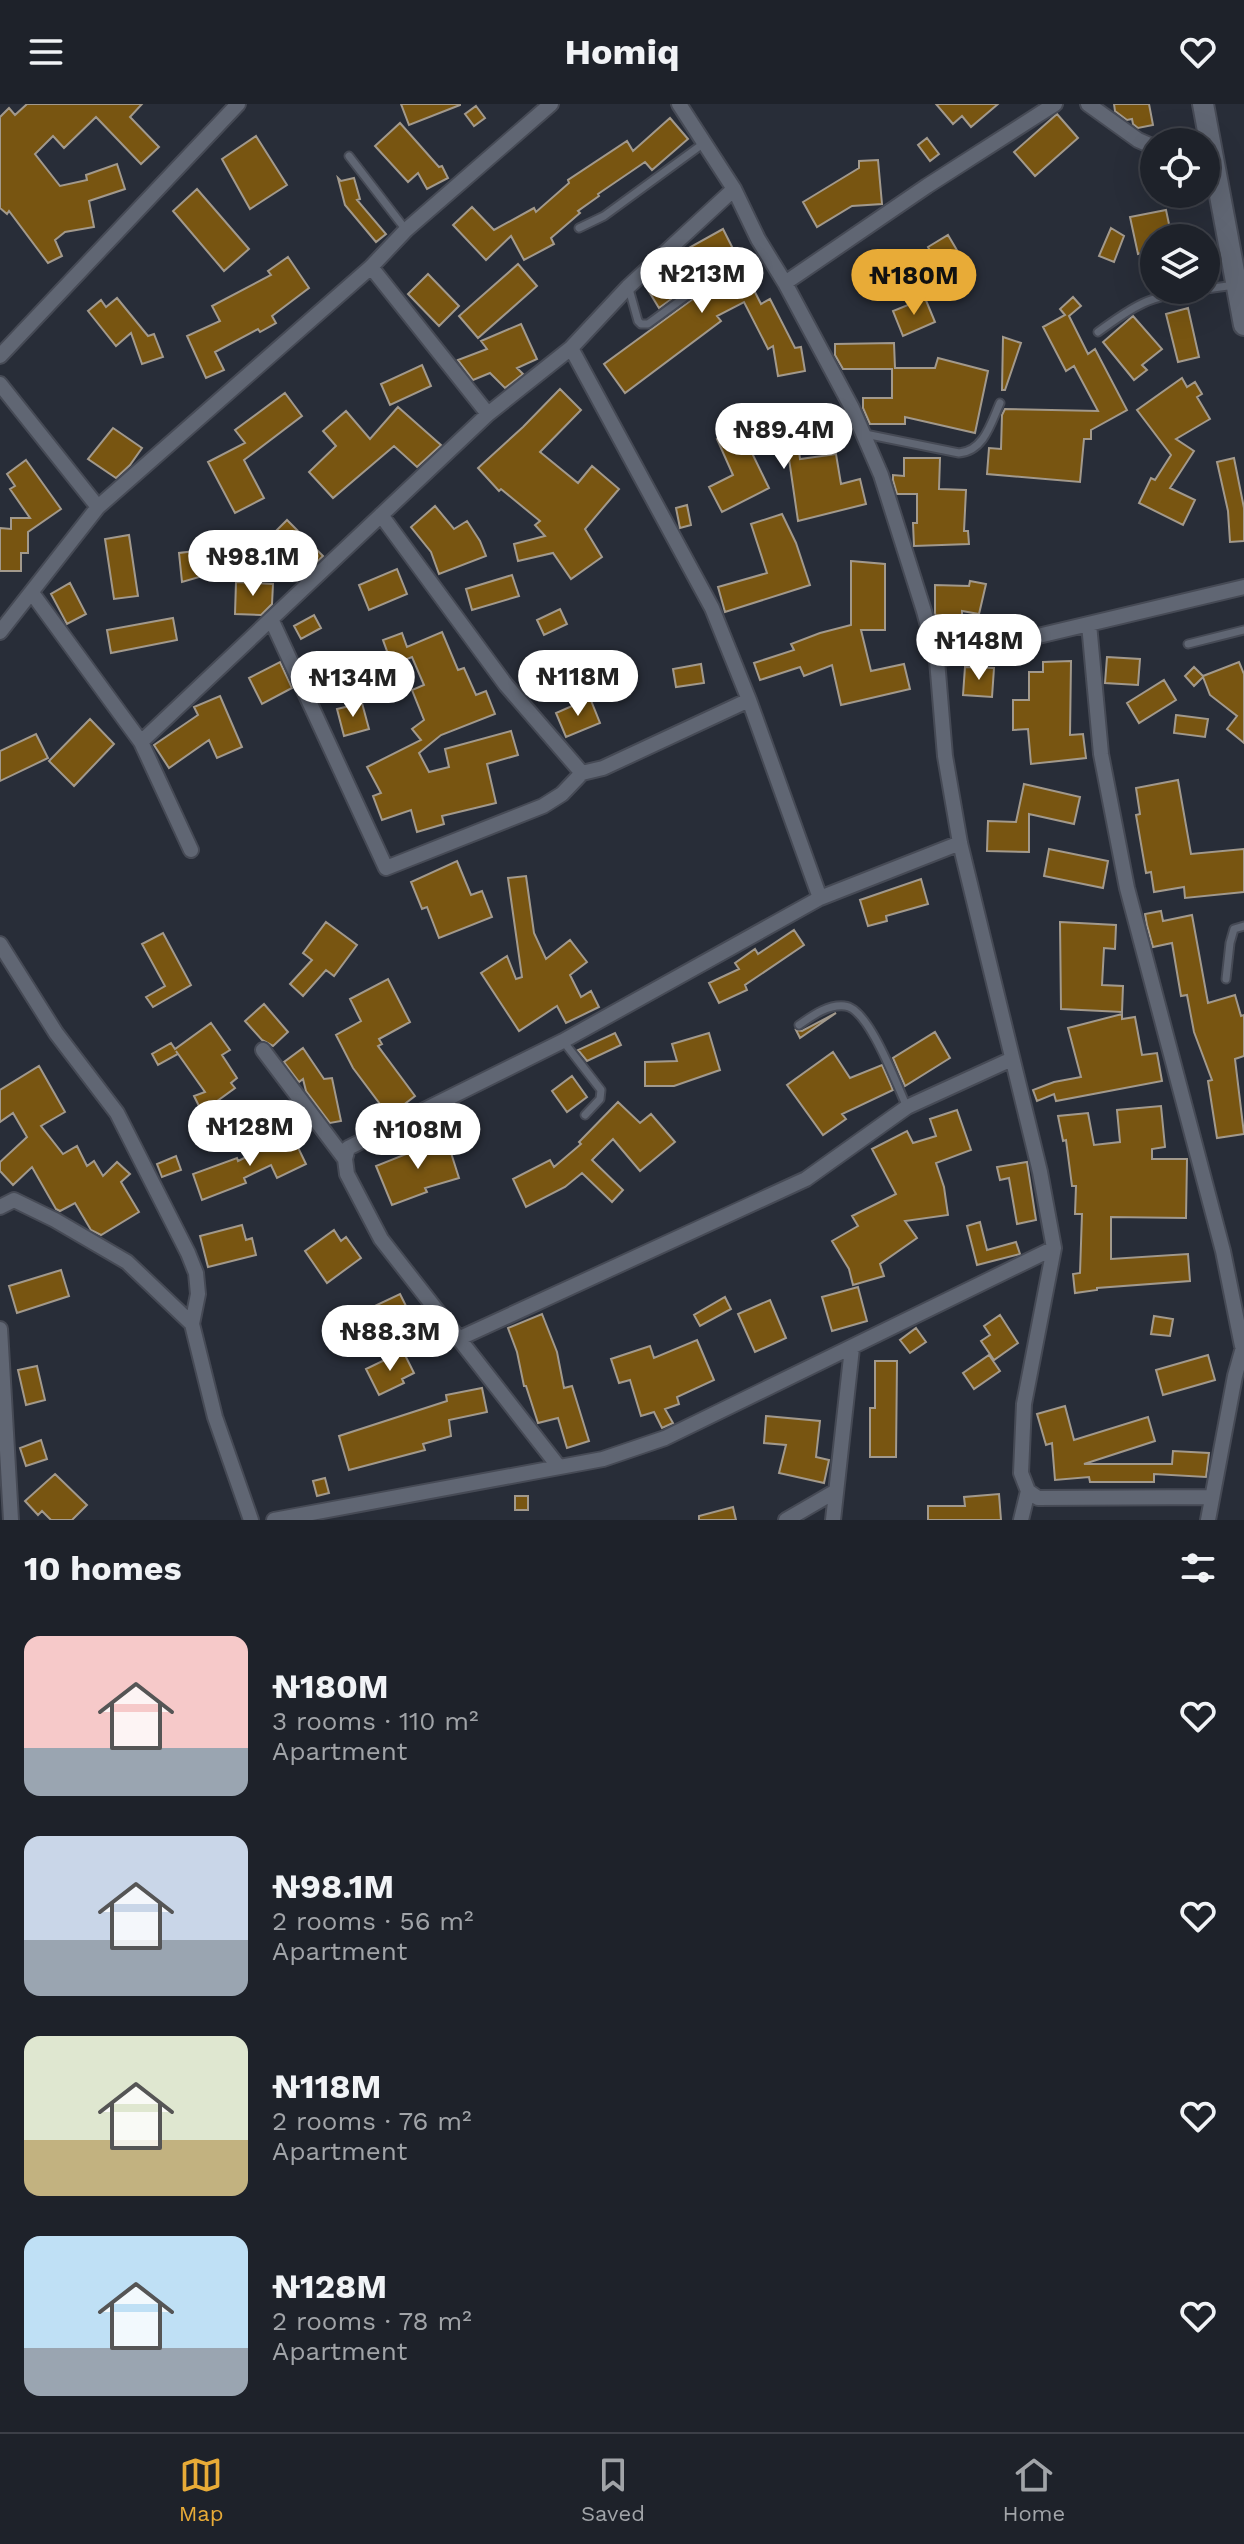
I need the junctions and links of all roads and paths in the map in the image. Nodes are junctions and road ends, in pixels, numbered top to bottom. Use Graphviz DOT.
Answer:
graph roads {
  1 [pos="238,104"];
  2 [pos="551,104"];
  3 [pos="679,104"];
  4 [pos="1055,104"];
  5 [pos="1088,104"];
  6 [pos="1203,104"];
  7 [pos="1206,128"];
  8 [pos="1140,141"];
  9 [pos="705,142"];
  10 [pos="349,156"];
  11 [pos="734,189"];
  12 [pos="1220,200"];
  13 [pos="579,228"];
  14 [pos="406,230"];
  15 [pos="371,267"];
  16 [pos="726,267"];
  17 [pos="785,283"];
  18 [pos="1240,286"];
  19 [pos="628,287"];
  20 [pos="1220,288"];
  21 [pos="1141,304"];
  22 [pos="1244,325"];
  23 [pos="1098,332"];
  24 [pos="571,348"];
  25 [pos="0,356"];
  26 [pos="0,384"];
  27 [pos="1000,403"];
  28 [pos="488,414"];
  29 [pos="863,434"];
  30 [pos="98,507"];
  31 [pos="381,515"];
  32 [pos="1244,587"];
  33 [pos="32,593"];
  34 [pos="271,619"];
  35 [pos="1089,624"];
  36 [pos="1244,630"];
  37 [pos="0,632"];
  38 [pos="1188,644"];
  39 [pos="937,660"];
  40 [pos="749,700"];
  41 [pos="141,742"];
  42 [pos="582,773"];
  43 [pos="960,843"];
  44 [pos="191,850"];
  45 [pos="820,898"];
  46 [pos="1244,926"];
  47 [pos="0,944"];
  48 [pos="1226,979"];
  49 [pos="799,1025"];
  50 [pos="563,1041"];
  51 [pos="263,1050"];
  52 [pos="1012,1059"];
  53 [pos="907,1107"];
  54 [pos="585,1115"];
  55 [pos="345,1159"];
  56 [pos="0,1205"];
  57 [pos="1054,1248"];
  58 [pos="192,1324"];
  59 [pos="0,1329"];
  60 [pos="458,1339"];
  61 [pos="1243,1345"];
  62 [pos="852,1348"];
  63 [pos="2,1381"];
  64 [pos="559,1467"];
  65 [pos="836,1491"];
  66 [pos="1028,1491"];
  67 [pos="1212,1497"];
  68 [pos="11,1520"];
  69 [pos="251,1520"];
  70 [pos="274,1520"];
  71 [pos="786,1520"];
  72 [pos="833,1520"];
  73 [pos="1021,1520"];
  74 [pos="1208,1520"];
  1 -- 25 [label="street"];
  2 -- 14 [label="street"];
  3 -- 9 [label="street"];
  4 -- 17 [label="street"];
  5 -- 8 [label="street"];
  6 -- 7 [label="main road"];
  9 -- 11 [label="street"];
  9 -- 13 [label="lane"];
  10 -- 14 [label="lane"];
  11 -- 17 [label="street"];
  11 -- 19 [label="street"];
  12 -- 18 [label="main road"];
  14 -- 15 [label="street"];
  15 -- 28 [label="street"];
  15 -- 30 [label="street"];
  16 -- 19 [label="lane"];
  17 -- 29 [label="street"];
  18 -- 20 [label="lane"];
  18 -- 22 [label="main road"];
  19 -- 24 [label="street"];
  21 -- 23 [label="lane"];
  24 -- 28 [label="street"];
  24 -- 40 [label="street"];
  26 -- 30 [label="street"];
  27 -- 29 [label="lane"];
  28 -- 31 [label="street"];
  29 -- 39 [label="street"];
  30 -- 33 [label="street"];
  31 -- 34 [label="street"];
  31 -- 42 [label="street"];
  32 -- 35 [label="street"];
  33 -- 37 [label="street"];
  33 -- 41 [label="street"];
  34 -- 41 [label="street"];
  34 -- 42 [label="street"];
  35 -- 39 [label="street"];
  35 -- 61 [label="street"];
  36 -- 38 [label="lane"];
  39 -- 43 [label="street"];
  40 -- 42 [label="street"];
  40 -- 45 [label="street"];
  41 -- 44 [label="street"];
  43 -- 45 [label="street"];
  43 -- 52 [label="street"];
  45 -- 50 [label="street"];
  46 -- 48 [label="lane"];
  47 -- 58 [label="street"];
  49 -- 53 [label="lane"];
  50 -- 54 [label="lane"];
  50 -- 55 [label="street"];
  51 -- 55 [label="street"];
  52 -- 53 [label="street"];
  52 -- 57 [label="street"];
  53 -- 60 [label="street"];
  55 -- 60 [label="street"];
  56 -- 58 [label="street"];
  57 -- 62 [label="street"];
  57 -- 66 [label="street"];
  58 -- 69 [label="street"];
  59 -- 63 [label="street"];
  60 -- 64 [label="street"];
  61 -- 67 [label="street"];
  62 -- 64 [label="street"];
  62 -- 65 [label="street"];
  63 -- 68 [label="street"];
  64 -- 70 [label="street"];
  65 -- 71 [label="street"];
  65 -- 72 [label="street"];
  66 -- 67 [label="street"];
  66 -- 73 [label="street"];
  67 -- 74 [label="street"];
}
